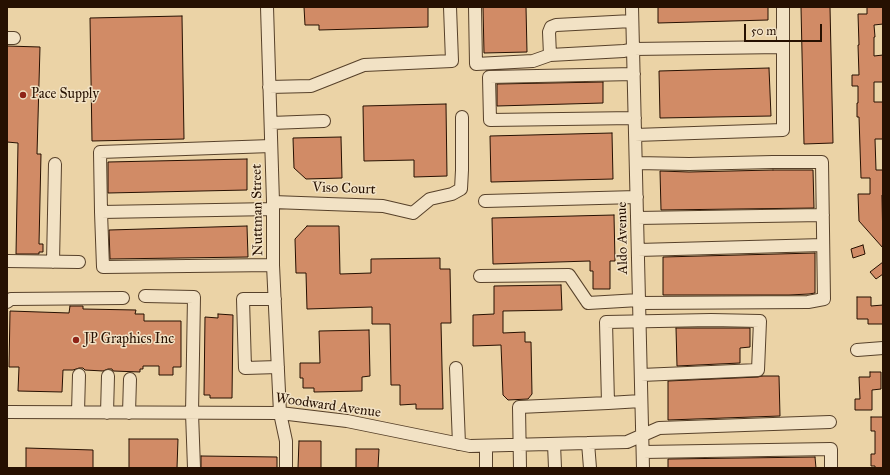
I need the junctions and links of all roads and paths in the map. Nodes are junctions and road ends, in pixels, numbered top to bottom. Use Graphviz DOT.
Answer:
graph roads {
  1 [pos="267,7"];
  2 [pos="450,7"];
  3 [pos="474,7"];
  4 [pos="632,7"];
  5 [pos="783,7"];
  6 [pos="632,21"];
  7 [pos="783,47"];
  8 [pos="633,49"];
  9 [pos="550,55"];
  10 [pos="634,74"];
  11 [pos="270,87"];
  12 [pos="462,117"];
  13 [pos="635,118"];
  14 [pos="324,121"];
  15 [pos="271,122"];
  16 [pos="635,136"];
  17 [pos="271,146"];
  18 [pos="636,163"];
  19 [pos="55,164"];
  20 [pos="637,197"];
  21 [pos="485,201"];
  22 [pos="273,205"];
  23 [pos="101,212"];
  24 [pos="823,215"];
  25 [pos="637,218"];
  26 [pos="823,245"];
  27 [pos="638,250"];
  28 [pos="7,261"];
  29 [pos="53,262"];
  30 [pos="79,262"];
  31 [pos="274,265"];
  32 [pos="480,276"];
  33 [pos="145,296"];
  34 [pos="123,298"];
  35 [pos="275,299"];
  36 [pos="7,302"];
  37 [pos="639,302"];
  38 [pos="640,321"];
  39 [pos="883,348"];
  40 [pos="857,350"];
  41 [pos="278,367"];
  42 [pos="456,368"];
  43 [pos="79,375"];
  44 [pos="641,375"];
  45 [pos="108,376"];
  46 [pos="130,378"];
  47 [pos="642,401"];
  48 [pos="608,403"];
  49 [pos="7,412"];
  50 [pos="78,412"];
  51 [pos="129,412"];
  52 [pos="107,413"];
  53 [pos="192,413"];
  54 [pos="280,413"];
  55 [pos="830,422"];
  56 [pos="642,434"];
  57 [pos="588,443"];
  58 [pos="459,444"];
  59 [pos="554,444"];
  60 [pos="520,445"];
  61 [pos="486,446"];
  62 [pos="643,452"];
  63 [pos="194,468"];
  64 [pos="286,468"];
  65 [pos="486,468"];
  66 [pos="520,468"];
  67 [pos="555,468"];
  68 [pos="590,468"];
  69 [pos="643,468"];
  70 [pos="831,468"];
  1 -- 11 [label="street, Nuttman Street"];
  2 -- 11 [label="street"];
  3 -- 9 [label="street"];
  4 -- 6 [label="street, Aldo Avenue"];
  5 -- 7 [label="street"];
  6 -- 8 [label="street, Aldo Avenue"];
  6 -- 9 [label="street"];
  7 -- 8 [label="street"];
  7 -- 16 [label="street"];
  8 -- 9 [label="street"];
  8 -- 10 [label="street, Aldo Avenue"];
  10 -- 13 [label="street, Aldo Avenue"];
  10 -- 13 [label="street"];
  11 -- 15 [label="street, Nuttman Street"];
  12 -- 22 [label="street, Viso Court"];
  13 -- 16 [label="street, Aldo Avenue"];
  14 -- 15 [label="street"];
  15 -- 17 [label="street, Nuttman Street"];
  16 -- 18 [label="street, Aldo Avenue"];
  17 -- 22 [label="street, Nuttman Street"];
  17 -- 23 [label="street"];
  18 -- 20 [label="street, Aldo Avenue"];
  18 -- 24 [label="street"];
  19 -- 29 [label="street"];
  20 -- 21 [label="street"];
  20 -- 25 [label="street, Aldo Avenue"];
  22 -- 23 [label="street, Viso Court"];
  22 -- 31 [label="street, Nuttman Street"];
  23 -- 31 [label="street"];
  24 -- 25 [label="street"];
  24 -- 26 [label="street"];
  25 -- 27 [label="street, Aldo Avenue"];
  26 -- 27 [label="street"];
  26 -- 37 [label="street"];
  27 -- 37 [label="street, Aldo Avenue"];
  28 -- 29 [label="street"];
  29 -- 30 [label="street"];
  31 -- 35 [label="street, Nuttman Street"];
  32 -- 37 [label="street"];
  33 -- 53 [label="street"];
  34 -- 36 [label="street"];
  35 -- 41 [label="street, Nuttman Street"];
  35 -- 41 [label="street"];
  37 -- 38 [label="street, Aldo Avenue"];
  38 -- 44 [label="street, Aldo Avenue"];
  38 -- 44 [label="street"];
  38 -- 48 [label="street"];
  39 -- 40 [label="street"];
  41 -- 54 [label="street, Nuttman Street"];
  42 -- 58 [label="street"];
  43 -- 50 [label="street"];
  44 -- 47 [label="street, Aldo Avenue"];
  45 -- 52 [label="street"];
  46 -- 51 [label="street"];
  47 -- 48 [label="street"];
  47 -- 56 [label="street, Aldo Avenue"];
  48 -- 60 [label="street"];
  49 -- 50 [label="street, Woodward Avenue"];
  50 -- 52 [label="street, Woodward Avenue"];
  51 -- 52 [label="street, Woodward Avenue"];
  51 -- 53 [label="street, Woodward Avenue"];
  53 -- 54 [label="street, Woodward Avenue"];
  53 -- 63 [label="street"];
  54 -- 58 [label="street, Woodward Avenue"];
  54 -- 64 [label="street, Nuttman Street"];
  55 -- 56 [label="street, Woodward Avenue"];
  56 -- 57 [label="street, Woodward Avenue"];
  56 -- 62 [label="street, Aldo Avenue"];
  57 -- 59 [label="street, Woodward Avenue"];
  57 -- 68 [label="street"];
  58 -- 61 [label="street, Woodward Avenue"];
  59 -- 60 [label="street, Woodward Avenue"];
  59 -- 67 [label="street"];
  60 -- 61 [label="street, Woodward Avenue"];
  60 -- 66 [label="street"];
  61 -- 65 [label="street"];
  62 -- 69 [label="street, Aldo Avenue"];
  62 -- 70 [label="street"];
}
